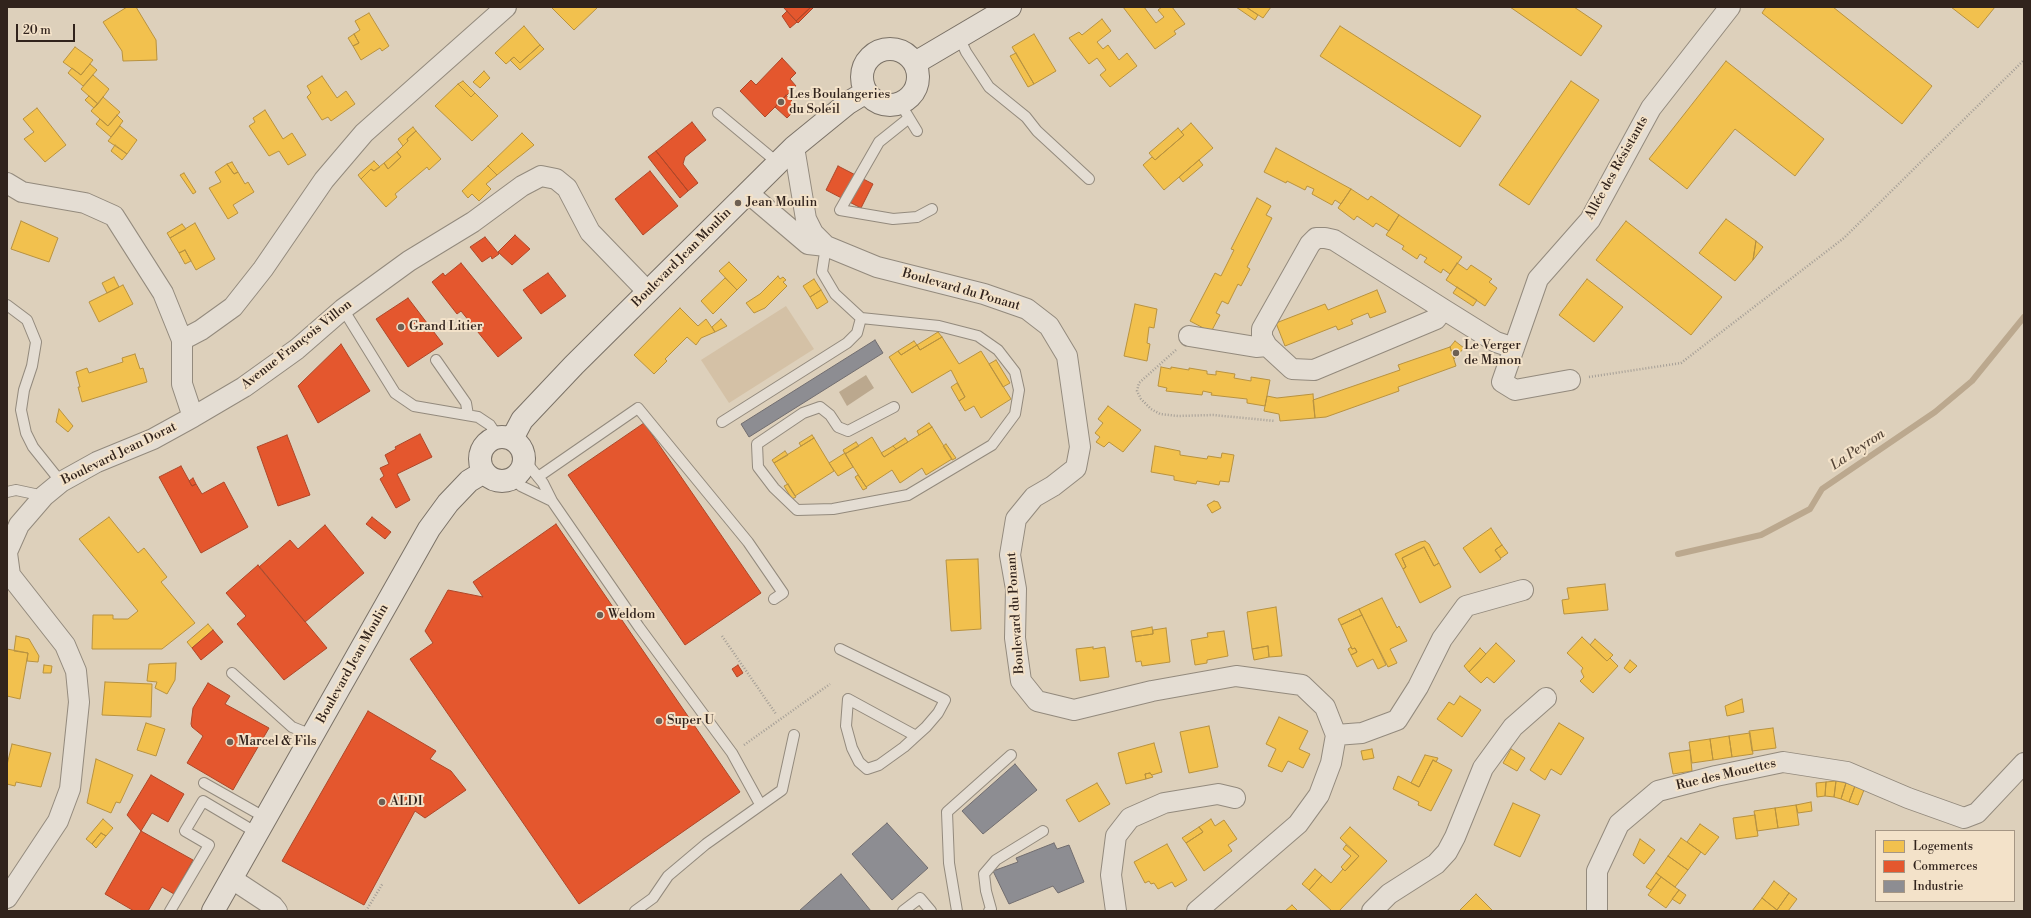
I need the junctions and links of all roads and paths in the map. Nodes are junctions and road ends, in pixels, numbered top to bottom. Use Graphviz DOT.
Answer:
graph roads {
  1 [pos="506,7"];
  2 [pos="1010,7"];
  3 [pos="1730,7"];
  4 [pos="959,37"];
  5 [pos="2024,60"];
  6 [pos="915,64"];
  7 [pos="866,92"];
  8 [pos="904,110"];
  9 [pos="718,113"];
  10 [pos="918,131"];
  11 [pos="794,147"];
  12 [pos="778,163"];
  13 [pos="1089,179"];
  14 [pos="7,183"];
  15 [pos="748,193"];
  16 [pos="803,203"];
  17 [pos="932,210"];
  18 [pos="782,224"];
  19 [pos="826,246"];
  20 [pos="648,292"];
  21 [pos="7,305"];
  22 [pos="343,309"];
  23 [pos="1443,309"];
  24 [pos="861,318"];
  25 [pos="1189,336"];
  26 [pos="182,340"];
  27 [pos="1267,346"];
  28 [pos="1514,348"];
  29 [pos="436,360"];
  30 [pos="1570,380"];
  31 [pos="894,407"];
  32 [pos="468,415"];
  33 [pos="193,417"];
  34 [pos="1275,421"];
  35 [pos="722,422"];
  36 [pos="505,438"];
  37 [pos="532,469"];
  38 [pos="484,472"];
  39 [pos="512,478"];
  40 [pos="61,482"];
  41 [pos="7,492"];
  42 [pos="44,496"];
  43 [pos="552,501"];
  44 [pos="7,553"];
  45 [pos="1523,590"];
  46 [pos="774,599"];
  47 [pos="722,636"];
  48 [pos="840,649"];
  49 [pos="232,673"];
  50 [pos="830,684"];
  51 [pos="1546,698"];
  52 [pos="776,714"];
  53 [pos="1336,734"];
  54 [pos="794,735"];
  55 [pos="312,736"];
  56 [pos="916,736"];
  57 [pos="732,753"];
  58 [pos="1011,754"];
  59 [pos="2024,763"];
  60 [pos="204,783"];
  61 [pos="1235,798"];
  62 [pos="760,804"];
  63 [pos="262,826"];
  64 [pos="1043,831"];
  65 [pos="232,878"];
  66 [pos="383,883"];
  67 [pos="7,898"];
  68 [pos="170,911"];
  69 [pos="213,911"];
  70 [pos="277,911"];
  71 [pos="366,911"];
  72 [pos="635,911"];
  73 [pos="903,911"];
  74 [pos="931,911"];
  75 [pos="957,911"];
  76 [pos="989,911"];
  77 [pos="1116,911"];
  78 [pos="1197,911"];
  79 [pos="1372,911"];
  80 [pos="1597,911"];
  1 -- 26 [label="street"];
  2 -- 4 [label="street"];
  3 -- 28 [label="street, Allée des Résistants"];
  4 -- 6 [label="street"];
  4 -- 13 [label="lane"];
  5 -- 30 [label="path"];
  6 -- 7 [label="street"];
  6 -- 8 [label="street"];
  7 -- 8 [label="street"];
  7 -- 11 [label="street, Boulevard Jean Moulin"];
  8 -- 10 [label="lane"];
  8 -- 17 [label="lane"];
  9 -- 12 [label="lane"];
  11 -- 12 [label="street, Boulevard Jean Moulin"];
  11 -- 16 [label="street, Boulevard du Ponant"];
  12 -- 15 [label="street, Boulevard Jean Moulin"];
  14 -- 26 [label="street"];
  15 -- 18 [label="street, Boulevard du Ponant"];
  15 -- 20 [label="street, Boulevard Jean Moulin"];
  16 -- 18 [label="street"];
  16 -- 19 [label="street, Boulevard du Ponant"];
  18 -- 19 [label="street, Boulevard du Ponant"];
  19 -- 24 [label="lane"];
  19 -- 53 [label="street, Boulevard du Ponant"];
  20 -- 22 [label="street, Avenue François Villon"];
  20 -- 36 [label="street, Boulevard Jean Moulin"];
  21 -- 40 [label="lane"];
  22 -- 32 [label="lane"];
  22 -- 33 [label="street, Avenue François Villon"];
  23 -- 27 [label="street"];
  23 -- 27 [label="street"];
  23 -- 28 [label="street"];
  24 -- 31 [label="lane"];
  24 -- 35 [label="lane"];
  25 -- 27 [label="street"];
  25 -- 34 [label="path"];
  26 -- 33 [label="street"];
  28 -- 30 [label="street, Allée des Résistants"];
  29 -- 32 [label="lane"];
  32 -- 36 [label="lane"];
  33 -- 40 [label="street, Boulevard Jean Dorat"];
  36 -- 37 [label="street"];
  36 -- 38 [label="street"];
  37 -- 39 [label="street"];
  37 -- 43 [label="lane"];
  37 -- 46 [label="lane"];
  38 -- 39 [label="street"];
  38 -- 55 [label="street, Boulevard Jean Moulin"];
  39 -- 43 [label="lane"];
  40 -- 42 [label="street, Boulevard Jean Dorat"];
  41 -- 42 [label="lane"];
  42 -- 44 [label="street, Boulevard Jean Dorat"];
  43 -- 57 [label="lane"];
  44 -- 67 [label="street, Boulevard Jean Dorat"];
  45 -- 53 [label="street"];
  47 -- 52 [label="path"];
  48 -- 56 [label="lane"];
  49 -- 55 [label="lane"];
  50 -- 57 [label="path"];
  51 -- 79 [label="street"];
  53 -- 78 [label="street"];
  54 -- 62 [label="lane"];
  55 -- 63 [label="street, Boulevard Jean Moulin"];
  56 -- 56 [label="lane"];
  57 -- 62 [label="lane"];
  58 -- 75 [label="lane"];
  59 -- 80 [label="street, Rue des Mouettes"];
  60 -- 63 [label="lane"];
  61 -- 77 [label="street"];
  62 -- 72 [label="lane"];
  63 -- 65 [label="street, Boulevard Jean Moulin"];
  63 -- 68 [label="lane"];
  64 -- 76 [label="lane"];
  65 -- 69 [label="street, Boulevard Jean Moulin"];
  65 -- 70 [label="street"];
  66 -- 71 [label="path"];
  73 -- 74 [label="lane"];
}
